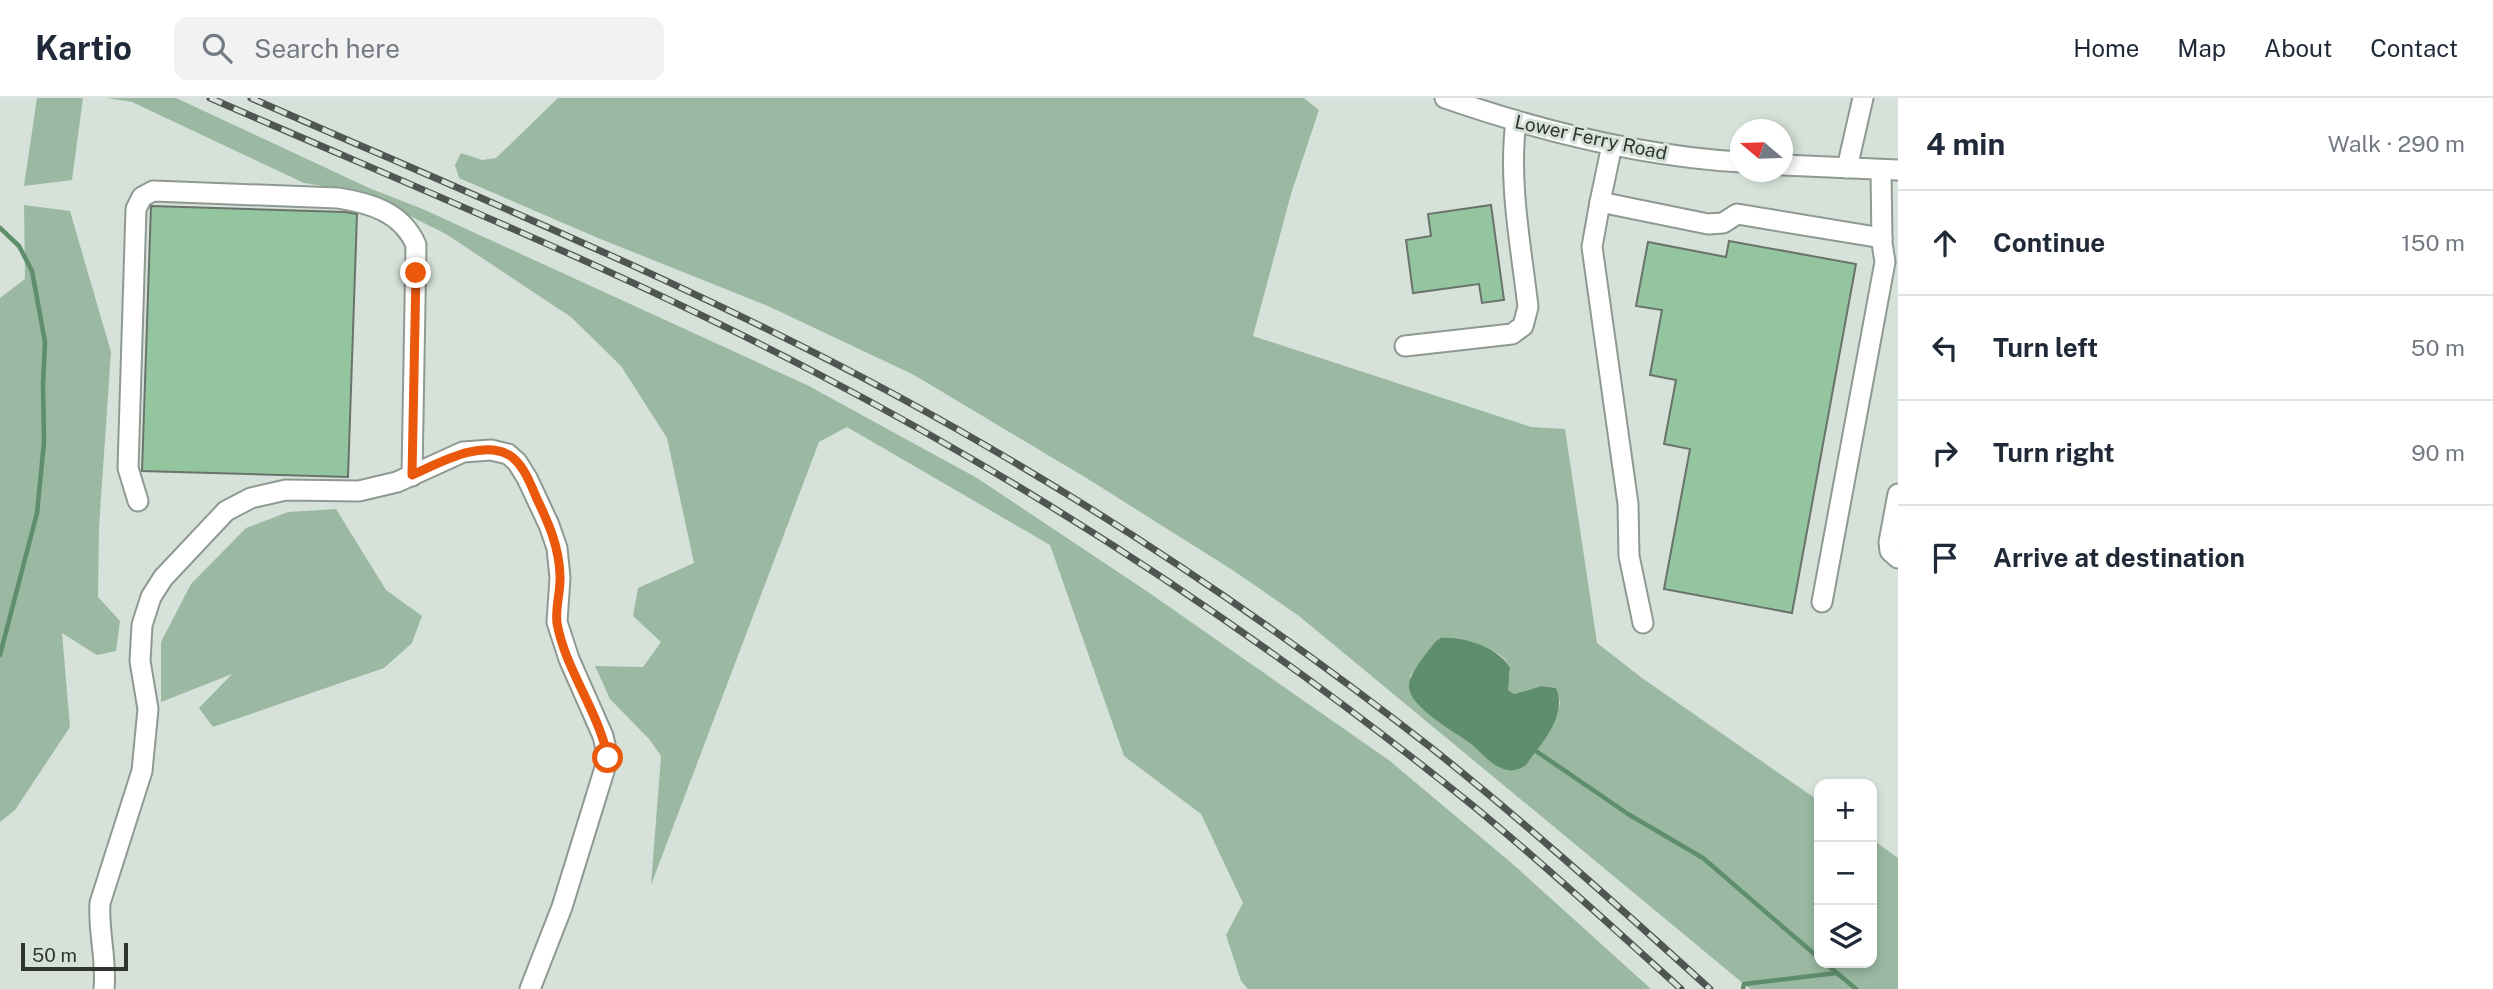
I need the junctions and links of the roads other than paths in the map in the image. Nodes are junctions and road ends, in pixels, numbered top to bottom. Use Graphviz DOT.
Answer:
graph roads {
  1 [pos="1445,98"];
  2 [pos="1863,98"];
  3 [pos="1516,121"];
  4 [pos="1612,145"];
  5 [pos="1730,161"];
  6 [pos="1793,165"];
  7 [pos="1847,168"];
  8 [pos="1890,170"];
  9 [pos="1600,202"];
  10 [pos="1882,238"];
  11 [pos="1405,346"];
  12 [pos="412,475"];
  13 [pos="1898,494"];
  14 [pos="138,501"];
  15 [pos="1898,558"];
  16 [pos="1822,602"];
  17 [pos="1643,623"];
  18 [pos="104,989"];
  19 [pos="530,989"];
  1 -- 3 [label="street, Lower Ferry Road"];
  2 -- 7 [label="street"];
  3 -- 4 [label="street, Lower Ferry Road"];
  3 -- 11 [label="street"];
  4 -- 5 [label="street, Lower Ferry Road"];
  4 -- 9 [label="street"];
  6 -- 7 [label="street"];
  7 -- 8 [label="street"];
  8 -- 10 [label="street"];
  9 -- 10 [label="street"];
  9 -- 17 [label="street"];
  10 -- 16 [label="street"];
  12 -- 14 [label="street"];
  12 -- 18 [label="street"];
  12 -- 19 [label="street"];
  13 -- 15 [label="street"];
}
